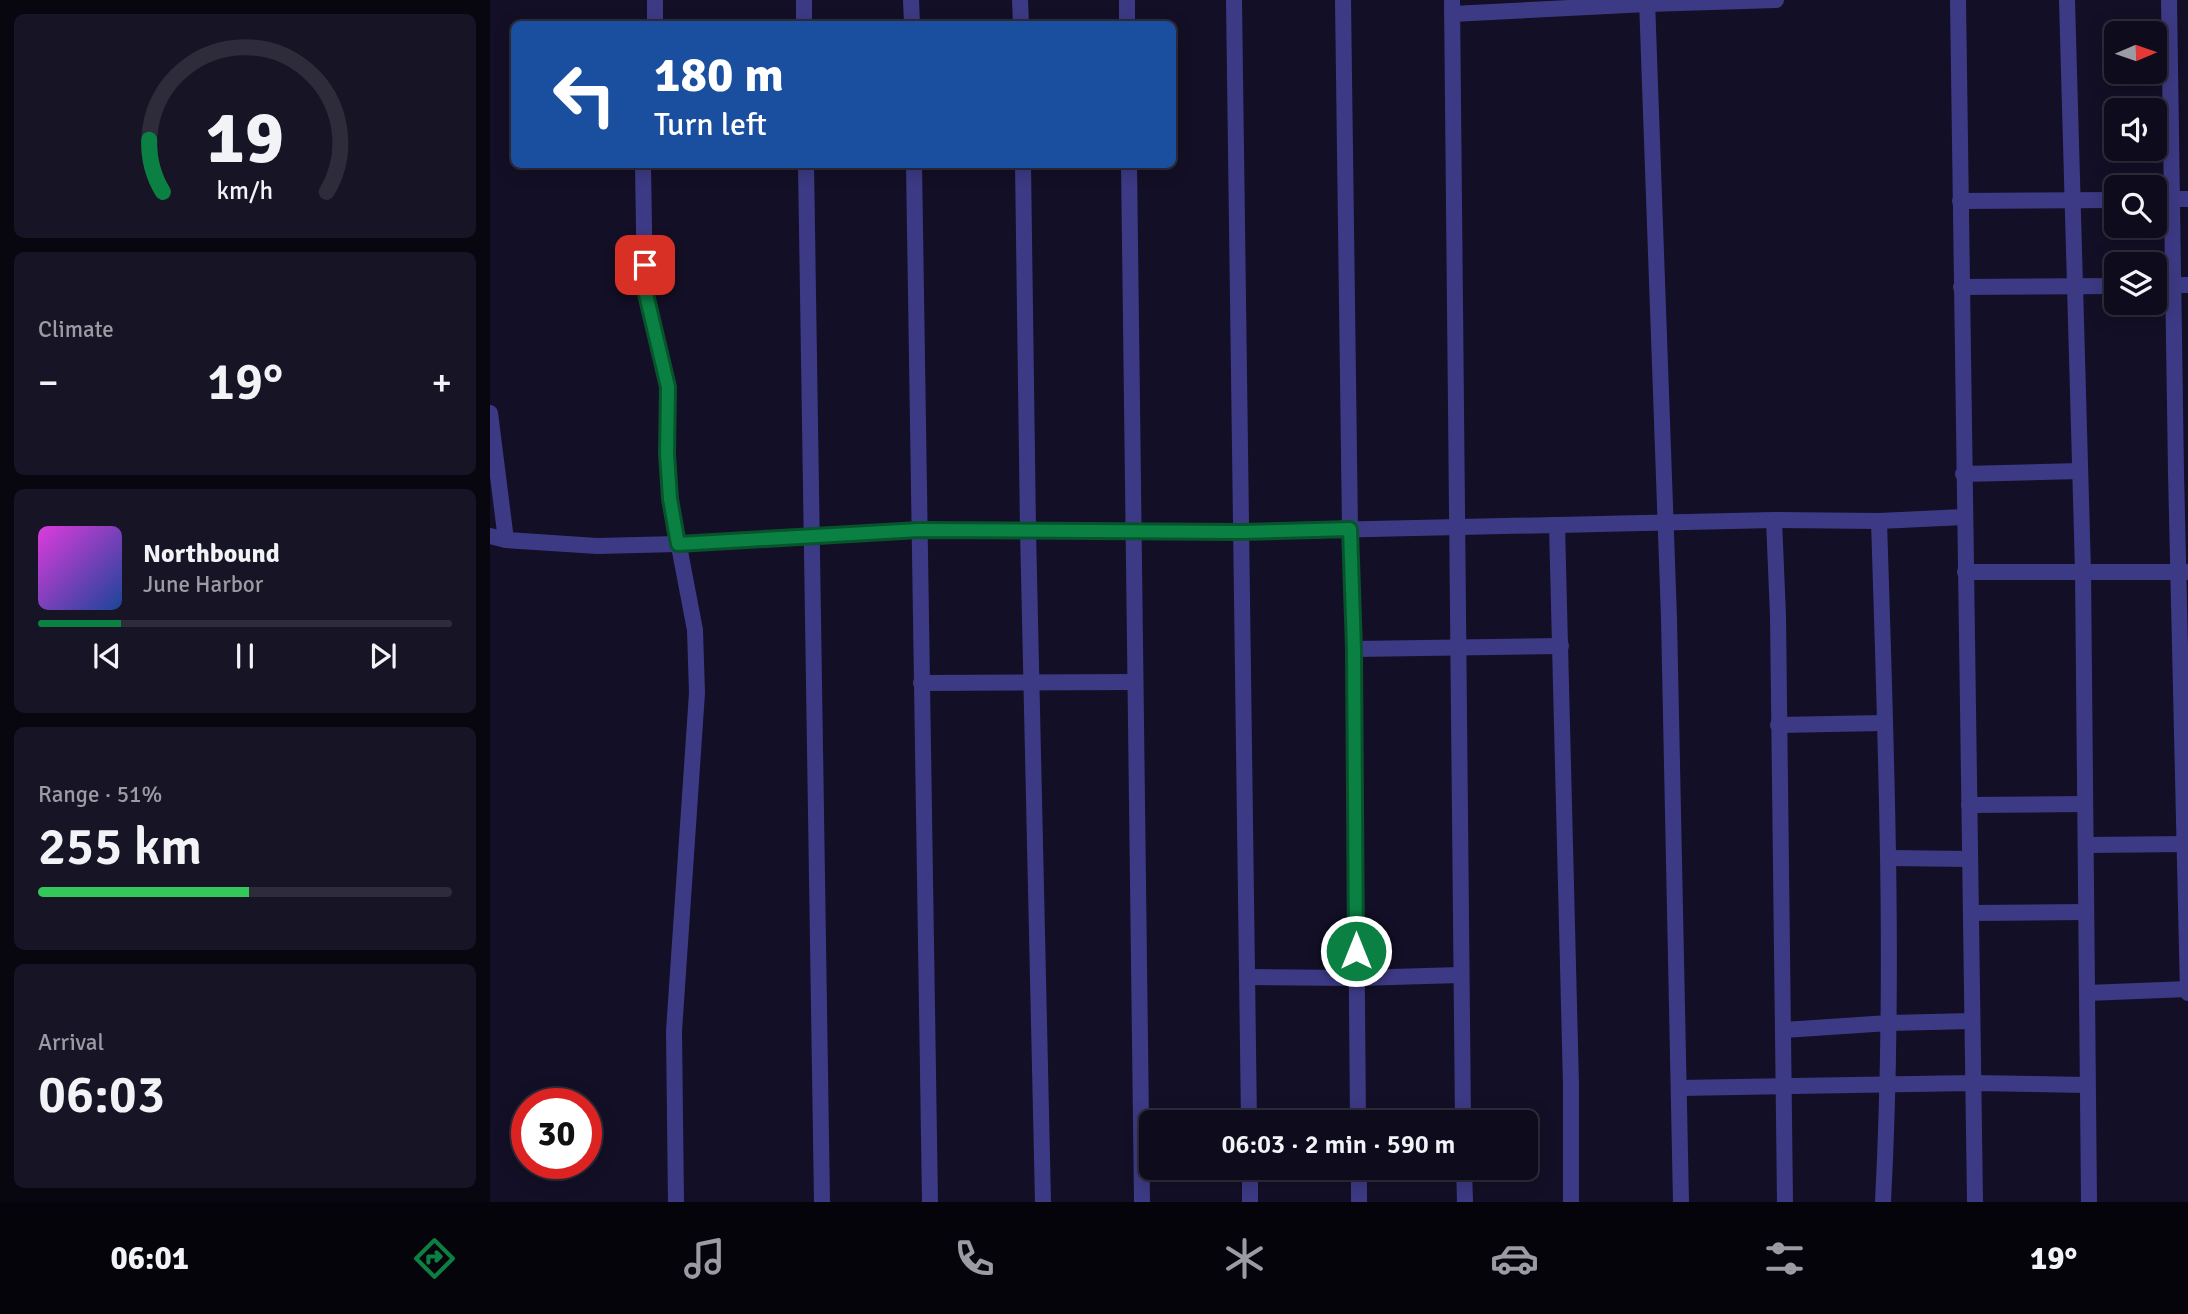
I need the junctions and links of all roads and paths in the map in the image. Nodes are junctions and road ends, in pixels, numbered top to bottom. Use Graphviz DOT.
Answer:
graph roads {
  1 [pos="655,0"];
  2 [pos="804,0"];
  3 [pos="911,0"];
  4 [pos="1020,0"];
  5 [pos="1127,0"];
  6 [pos="1234,0"];
  7 [pos="1343,0"];
  8 [pos="1751,0"];
  9 [pos="1776,0"];
  10 [pos="1958,0"];
  11 [pos="2067,0"];
  12 [pos="2169,0"];
  13 [pos="1647,2"];
  14 [pos="1533,5"];
  15 [pos="1452,7"];
  16 [pos="655,21"];
  17 [pos="804,21"];
  18 [pos="912,21"];
  19 [pos="1021,21"];
  20 [pos="1127,21"];
  21 [pos="643,168"];
  22 [pos="806,168"];
  23 [pos="914,168"];
  24 [pos="1023,168"];
  25 [pos="1129,168"];
  26 [pos="2180,199"];
  27 [pos="2073,200"];
  28 [pos="2104,200"];
  29 [pos="1960,201"];
  30 [pos="2181,285"];
  31 [pos="2075,286"];
  32 [pos="2104,286"];
  33 [pos="1961,287"];
  34 [pos="490,413"];
  35 [pos="2080,471"];
  36 [pos="2182,473"];
  37 [pos="1963,474"];
  38 [pos="1964,517"];
  39 [pos="1774,520"];
  40 [pos="1879,521"];
  41 [pos="1665,524"];
  42 [pos="1557,525"];
  43 [pos="1455,528"];
  44 [pos="1350,529"];
  45 [pos="919,530"];
  46 [pos="1028,530"];
  47 [pos="1133,530"];
  48 [pos="1241,532"];
  49 [pos="812,536"];
  50 [pos="498,538"];
  51 [pos="678,544"];
  52 [pos="2083,571"];
  53 [pos="1965,572"];
  54 [pos="2183,572"];
  55 [pos="1561,646"];
  56 [pos="1457,647"];
  57 [pos="1354,649"];
  58 [pos="1032,682"];
  59 [pos="1135,682"];
  60 [pos="922,683"];
  61 [pos="1883,723"];
  62 [pos="1778,724"];
  63 [pos="2085,804"];
  64 [pos="1969,805"];
  65 [pos="2186,844"];
  66 [pos="2086,845"];
  67 [pos="1889,858"];
  68 [pos="1970,859"];
  69 [pos="2086,912"];
  70 [pos="1970,913"];
  71 [pos="1461,975"];
  72 [pos="1247,977"];
  73 [pos="1357,978"];
  74 [pos="2188,991"];
  75 [pos="2087,993"];
  76 [pos="1972,1021"];
  77 [pos="1889,1023"];
  78 [pos="1784,1030"];
  79 [pos="1973,1083"];
  80 [pos="1889,1084"];
  81 [pos="2087,1085"];
  82 [pos="1785,1086"];
  83 [pos="1679,1088"];
  84 [pos="1249,1110"];
  85 [pos="1358,1110"];
  86 [pos="1463,1110"];
  87 [pos="1250,1180"];
  88 [pos="1359,1180"];
  89 [pos="1464,1180"];
  90 [pos="676,1202"];
  91 [pos="822,1202"];
  92 [pos="929,1202"];
  93 [pos="1044,1202"];
  94 [pos="1143,1202"];
  95 [pos="1250,1202"];
  96 [pos="1359,1202"];
  97 [pos="1465,1202"];
  98 [pos="1571,1202"];
  99 [pos="1681,1202"];
  100 [pos="1785,1202"];
  101 [pos="1883,1202"];
  102 [pos="1975,1202"];
  103 [pos="2089,1202"];
  1 -- 16 [label="street"];
  2 -- 17 [label="street"];
  3 -- 18 [label="street"];
  4 -- 19 [label="street"];
  5 -- 20 [label="street"];
  6 -- 48 [label="street"];
  7 -- 44 [label="street"];
  8 -- 9 [label="street"];
  8 -- 13 [label="street"];
  10 -- 29 [label="street"];
  11 -- 27 [label="street"];
  12 -- 26 [label="street"];
  13 -- 14 [label="street"];
  13 -- 41 [label="street"];
  14 -- 15 [label="street"];
  15 -- 43 [label="street"];
  21 -- 51 [label="street"];
  22 -- 49 [label="street"];
  23 -- 45 [label="street"];
  24 -- 46 [label="street"];
  25 -- 47 [label="street"];
  26 -- 30 [label="street"];
  27 -- 28 [label="street"];
  27 -- 29 [label="street"];
  27 -- 31 [label="street"];
  29 -- 33 [label="street"];
  30 -- 36 [label="street"];
  31 -- 32 [label="street"];
  31 -- 33 [label="street"];
  31 -- 35 [label="street"];
  33 -- 37 [label="street"];
  34 -- 50 [label="street"];
  35 -- 37 [label="street"];
  35 -- 52 [label="street"];
  36 -- 54 [label="street"];
  37 -- 38 [label="street"];
  38 -- 40 [label="street"];
  38 -- 53 [label="street"];
  39 -- 40 [label="street"];
  39 -- 41 [label="street"];
  39 -- 62 [label="street"];
  40 -- 61 [label="street"];
  41 -- 42 [label="street"];
  41 -- 83 [label="street"];
  42 -- 43 [label="street"];
  42 -- 55 [label="street"];
  43 -- 44 [label="street"];
  43 -- 56 [label="street"];
  44 -- 48 [label="street"];
  44 -- 57 [label="street"];
  45 -- 46 [label="street"];
  45 -- 49 [label="street"];
  45 -- 60 [label="street"];
  46 -- 47 [label="street"];
  46 -- 58 [label="street"];
  47 -- 48 [label="street"];
  47 -- 59 [label="street"];
  48 -- 72 [label="street"];
  49 -- 51 [label="street"];
  49 -- 91 [label="street"];
  50 -- 51 [label="street"];
  51 -- 90 [label="street"];
  52 -- 53 [label="street"];
  52 -- 54 [label="street"];
  52 -- 63 [label="street"];
  53 -- 64 [label="street"];
  54 -- 65 [label="street"];
  55 -- 56 [label="street"];
  55 -- 98 [label="street"];
  56 -- 57 [label="street"];
  56 -- 71 [label="street"];
  57 -- 73 [label="street"];
  58 -- 59 [label="street"];
  58 -- 60 [label="street"];
  58 -- 93 [label="street"];
  59 -- 94 [label="street"];
  60 -- 92 [label="street"];
  61 -- 62 [label="street"];
  61 -- 67 [label="street"];
  62 -- 78 [label="street"];
  63 -- 64 [label="street"];
  63 -- 66 [label="street"];
  64 -- 68 [label="street"];
  65 -- 66 [label="street"];
  65 -- 74 [label="street"];
  66 -- 69 [label="street"];
  67 -- 68 [label="street"];
  67 -- 77 [label="street"];
  68 -- 70 [label="street"];
  69 -- 70 [label="street"];
  69 -- 75 [label="street"];
  70 -- 76 [label="street"];
  71 -- 73 [label="street"];
  71 -- 86 [label="street"];
  72 -- 73 [label="street"];
  72 -- 84 [label="street"];
  73 -- 85 [label="street"];
  74 -- 75 [label="street"];
  75 -- 81 [label="street"];
  76 -- 77 [label="street"];
  76 -- 79 [label="street"];
  77 -- 78 [label="street"];
  77 -- 80 [label="street"];
  78 -- 82 [label="street"];
  79 -- 80 [label="street"];
  79 -- 81 [label="street"];
  79 -- 102 [label="street"];
  80 -- 82 [label="street"];
  80 -- 101 [label="street"];
  81 -- 103 [label="street"];
  82 -- 83 [label="street"];
  82 -- 100 [label="street"];
  83 -- 99 [label="street"];
  87 -- 95 [label="street"];
  88 -- 96 [label="street"];
  89 -- 97 [label="street"];
}
